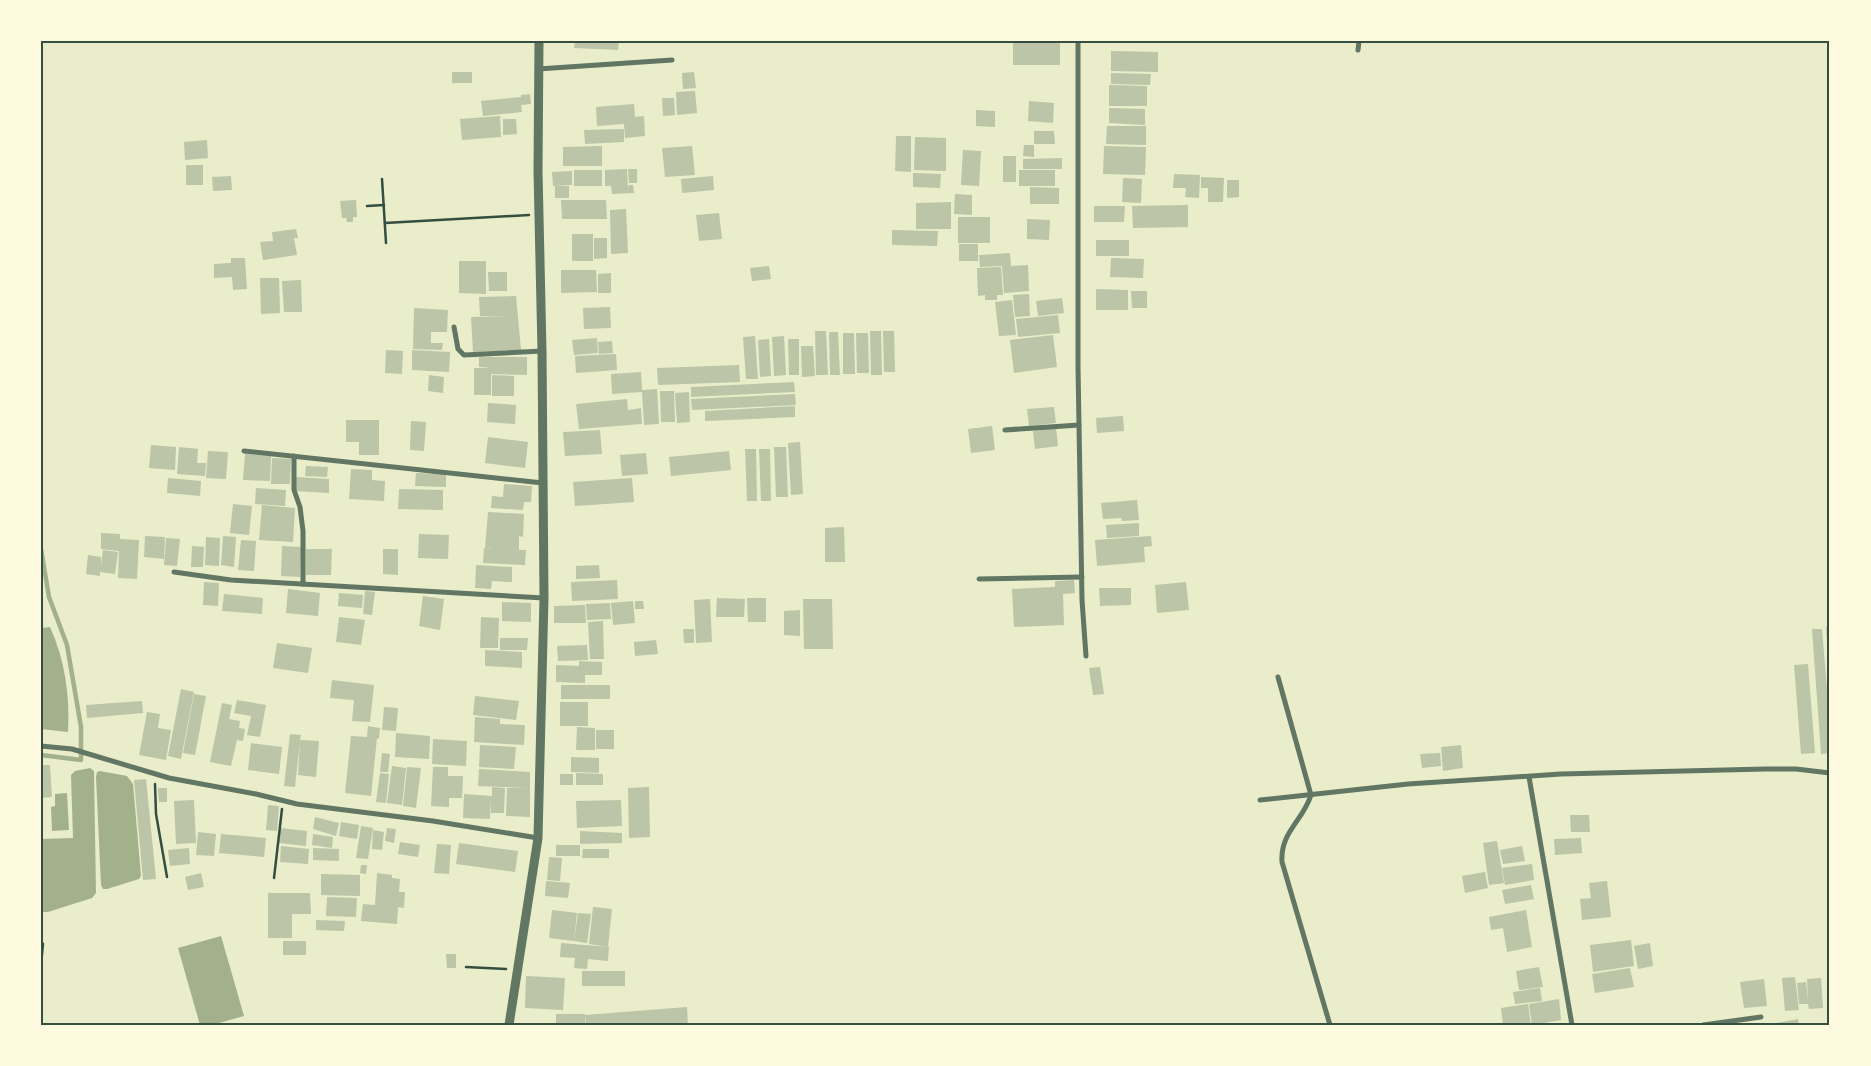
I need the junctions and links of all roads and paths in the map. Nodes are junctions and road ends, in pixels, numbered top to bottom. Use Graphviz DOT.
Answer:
graph roads {
  1 [pos="539,41"];
  2 [pos="1078,41"];
  3 [pos="1359,41"];
  4 [pos="1358,50"];
  5 [pos="672,60"];
  6 [pos="538,69"];
  7 [pos="382,179"];
  8 [pos="384,205"];
  9 [pos="367,206"];
  10 [pos="540,214"];
  11 [pos="385,223"];
  12 [pos="386,243"];
  13 [pos="454,327"];
  14 [pos="542,351"];
  15 [pos="1079,425"];
  16 [pos="1005,430"];
  17 [pos="244,451"];
  18 [pos="294,456"];
  19 [pos="543,483"];
  20 [pos="174,572"];
  21 [pos="1082,577"];
  22 [pos="980,579"];
  23 [pos="303,584"];
  24 [pos="544,598"];
  25 [pos="1086,656"];
  26 [pos="1278,677"];
  27 [pos="41,746"];
  28 [pos="1830,773"];
  29 [pos="154,774"];
  30 [pos="1529,777"];
  31 [pos="1311,795"];
  32 [pos="283,800"];
  33 [pos="1260,800"];
  34 [pos="538,838"];
  35 [pos="167,877"];
  36 [pos="274,878"];
  37 [pos="41,941"];
  38 [pos="41,965"];
  39 [pos="466,967"];
  40 [pos="517,969"];
  41 [pos="1761,1017"];
  42 [pos="508,1025"];
  43 [pos="1330,1025"];
  44 [pos="1572,1025"];
  45 [pos="1703,1025"];
  1 -- 6 [label="street"];
  2 -- 15 [label="street"];
  3 -- 4 [label="street"];
  5 -- 6 [label="street"];
  6 -- 10 [label="street"];
  7 -- 8 [label="path"];
  8 -- 9 [label="path"];
  8 -- 11 [label="path"];
  10 -- 11 [label="path"];
  10 -- 14 [label="street"];
  11 -- 12 [label="path"];
  13 -- 14 [label="street"];
  14 -- 19 [label="street"];
  15 -- 16 [label="street"];
  15 -- 21 [label="street"];
  17 -- 18 [label="street"];
  18 -- 19 [label="street"];
  18 -- 23 [label="street"];
  19 -- 24 [label="street"];
  20 -- 23 [label="street"];
  21 -- 22 [label="street"];
  21 -- 25 [label="street"];
  23 -- 24 [label="street"];
  24 -- 34 [label="street"];
  26 -- 31 [label="street"];
  27 -- 29 [label="street"];
  28 -- 30 [label="street"];
  29 -- 32 [label="street"];
  29 -- 35 [label="path"];
  30 -- 31 [label="street"];
  30 -- 44 [label="street"];
  31 -- 33 [label="street"];
  31 -- 43 [label="street"];
  32 -- 34 [label="street"];
  32 -- 36 [label="path"];
  34 -- 40 [label="street"];
  37 -- 38 [label="path"];
  39 -- 40 [label="path"];
  40 -- 42 [label="street"];
  41 -- 45 [label="street"];
}
